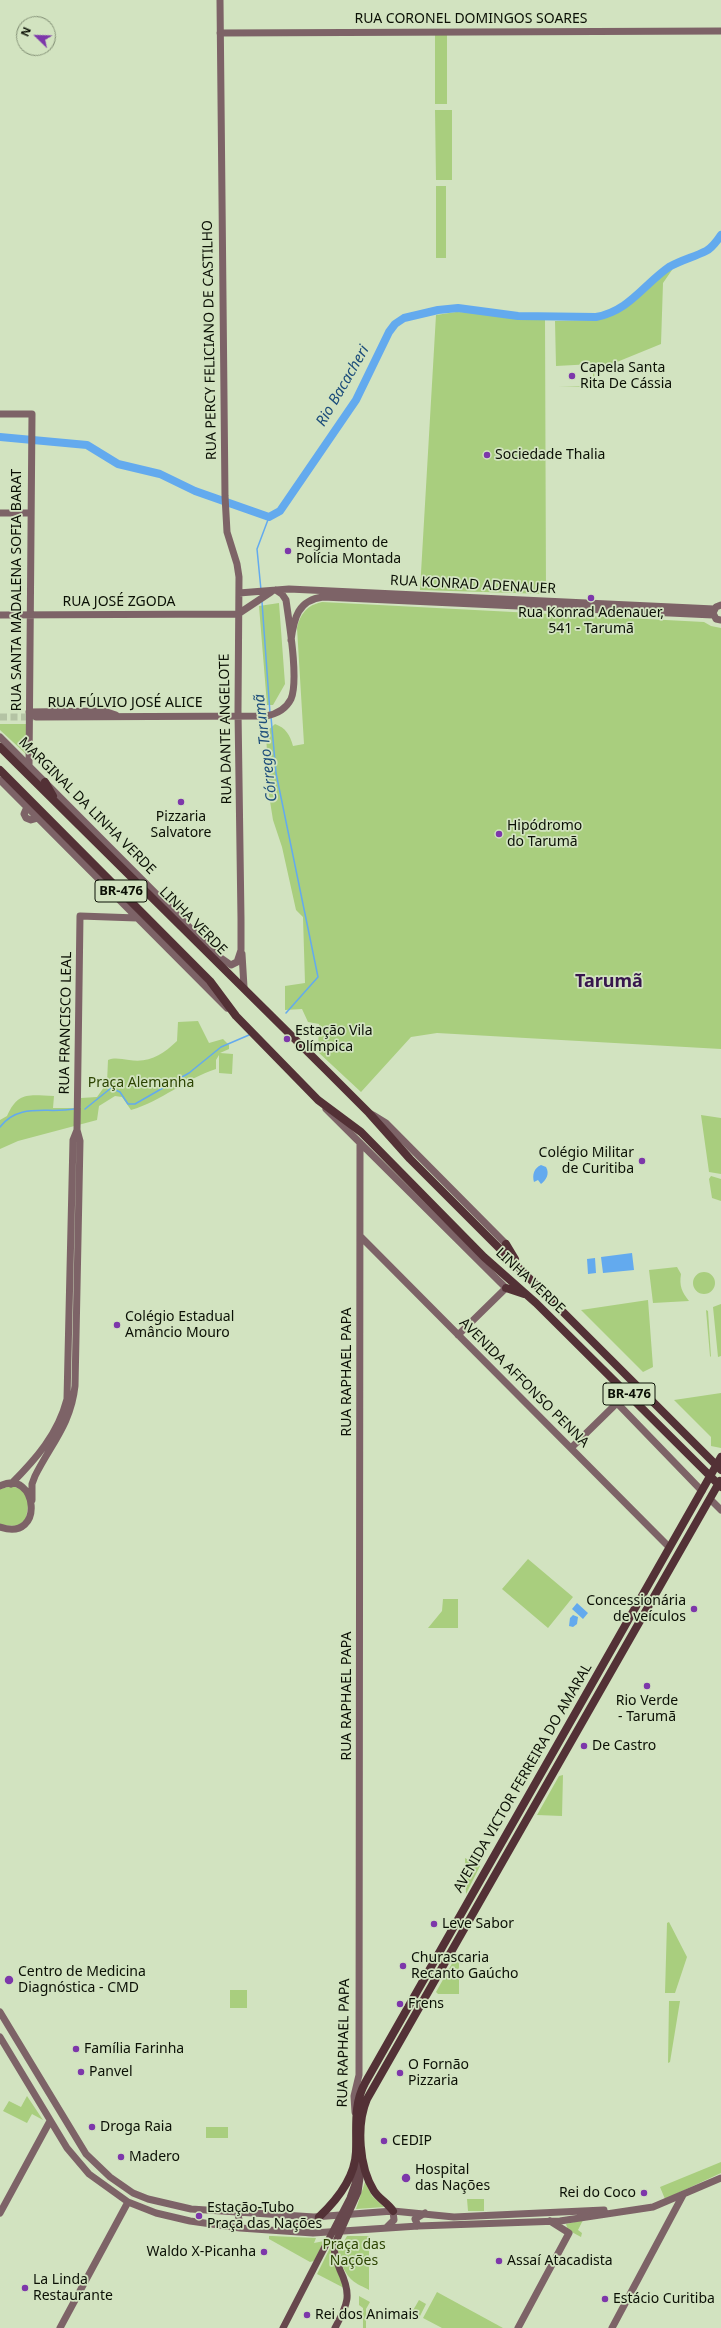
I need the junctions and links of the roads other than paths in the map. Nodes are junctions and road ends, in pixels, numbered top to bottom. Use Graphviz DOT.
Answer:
graph roads {
  1 [pos="220,0"];
  2 [pos="721,31"];
  3 [pos="220,32"];
  4 [pos="0,414"];
  5 [pos="225,510"];
  6 [pos="31,513"];
  7 [pos="0,514"];
  8 [pos="275,590"];
  9 [pos="239,593"];
  10 [pos="258,595"];
  11 [pos="716,610"];
  12 [pos="238,614"];
  13 [pos="0,615"];
  14 [pos="30,615"];
  15 [pos="721,620"];
  16 [pos="291,640"];
  17 [pos="29,712"];
  18 [pos="120,716"];
  19 [pos="238,716"];
  20 [pos="36,717"];
  21 [pos="29,721"];
  22 [pos="0,737"];
  23 [pos="0,746"];
  24 [pos="29,767"];
  25 [pos="0,770"];
  26 [pos="0,780"];
  27 [pos="45,782"];
  28 [pos="61,808"];
  29 [pos="127,908"];
  30 [pos="118,916"];
  31 [pos="137,918"];
  32 [pos="240,950"];
  33 [pos="221,958"];
  34 [pos="244,986"];
  35 [pos="254,998"];
  36 [pos="236,1016"];
  37 [pos="318,1100"];
  38 [pos="369,1113"];
  39 [pos="77,1130"];
  40 [pos="360,1143"];
  41 [pos="373,1155"];
  42 [pos="361,1162"];
  43 [pos="361,1237"];
  44 [pos="506,1244"];
  45 [pos="521,1270"];
  46 [pos="506,1288"];
  47 [pos="528,1296"];
  48 [pos="458,1335"];
  49 [pos="571,1448"];
  50 [pos="721,1457"];
  51 [pos="721,1470"];
  52 [pos="721,1480"];
  53 [pos="10,1484"];
  54 [pos="0,1486"];
  55 [pos="721,1487"];
  56 [pos="702,1491"];
  57 [pos="710,1499"];
  58 [pos="32,1500"];
  59 [pos="721,1510"];
  60 [pos="3,1529"];
  61 [pos="669,1547"];
  62 [pos="0,2012"];
  63 [pos="0,2037"];
  64 [pos="37,2074"];
  65 [pos="359,2076"];
  66 [pos="368,2076"];
  67 [pos="26,2081"];
  68 [pos="359,2114"];
  69 [pos="50,2121"];
  70 [pos="69,2128"];
  71 [pos="82,2149"];
  72 [pos="71,2155"];
  73 [pos="359,2155"];
  74 [pos="721,2178"];
  75 [pos="121,2185"];
  76 [pos="683,2195"];
  77 [pos="128,2202"];
  78 [pos="393,2211"];
  79 [pos="628,2211"];
  80 [pos="0,2213"];
  81 [pos="238,2213"];
  82 [pos="426,2213"];
  83 [pos="298,2216"];
  84 [pos="318,2217"];
  85 [pos="550,2221"];
  86 [pos="340,2224"];
  87 [pos="418,2226"];
  88 [pos="240,2228"];
  89 [pos="385,2228"];
  90 [pos="298,2232"];
  91 [pos="60,2328"];
  92 [pos="283,2328"];
  93 [pos="335,2328"];
  94 [pos="518,2328"];
  95 [pos="612,2328"];
  1 -- 3 [label="main road, RUA PERCY FELICIANO DE CASTILHO"];
  2 -- 3 [label="main road, RUA CORONEL DOMINGOS SOARES"];
  3 -- 5 [label="main road, RUA PERCY FELICIANO DE CASTILHO"];
  4 -- 6 [label="main road, RUA SANTA MADALENA SOFIA BARAT"];
  5 -- 9 [label="main road, RUA DANTE ANGELOTE"];
  6 -- 7 [label="main road"];
  6 -- 14 [label="main road, RUA SANTA MADALENA SOFIA BARAT"];
  8 -- 10 [label="main road, RUA KONRAD ADENAUER"];
  8 -- 11 [label="main road, RUA KONRAD ADENAUER"];
  8 -- 16 [label="main road"];
  9 -- 10 [label="main road, RUA KONRAD ADENAUER"];
  9 -- 12 [label="main road, RUA DANTE ANGELOTE"];
  10 -- 12 [label="main road"];
  11 -- 15 [label="main road"];
  11 -- 16 [label="main road, RUA KONRAD ADENAUER"];
  12 -- 14 [label="main road, RUA JOSÉ ZGODA"];
  12 -- 19 [label="main road, RUA DANTE ANGELOTE"];
  13 -- 14 [label="main road, RUA JOSÉ ZGODA"];
  14 -- 17 [label="main road, RUA SANTA MADALENA SOFIA BARAT"];
  16 -- 19 [label="main road, RUA FÚLVIO JOSÉ ALICE"];
  17 -- 18 [label="main road"];
  17 -- 21 [label="main road, RUA SANTA MADALENA SOFIA BARAT"];
  18 -- 19 [label="main road, RUA FÚLVIO JOSÉ ALICE"];
  18 -- 20 [label="main road, RUA FÚLVIO JOSÉ ALICE"];
  18 -- 21 [label="main road"];
  19 -- 32 [label="main road, RUA DANTE ANGELOTE"];
  21 -- 24 [label="main road, RUA SANTA MADALENA SOFIA BARAT"];
  22 -- 24 [label="main road, MARGINAL DA LINHA VERDE"];
  23 -- 28 [label="highway, LINHA VERDE / BR-476"];
  24 -- 27 [label="main road, MARGINAL DA LINHA VERDE"];
  25 -- 36 [label="highway, LINHA VERDE / BR-476"];
  26 -- 29 [label="main road"];
  27 -- 28 [label="highway"];
  27 -- 33 [label="main road, MARGINAL DA LINHA VERDE"];
  28 -- 35 [label="highway, LINHA VERDE / BR-476"];
  29 -- 30 [label="main road"];
  29 -- 31 [label="main road"];
  30 -- 31 [label="main road"];
  30 -- 39 [label="main road, RUA FRANCISCO LEAL"];
  31 -- 36 [label="main road"];
  32 -- 33 [label="main road"];
  32 -- 34 [label="main road, RUA DANTE ANGELOTE"];
  33 -- 34 [label="main road, MARGINAL DA LINHA VERDE"];
  34 -- 35 [label="main road, MARGINAL DA LINHA VERDE"];
  35 -- 38 [label="highway, LINHA VERDE / BR-476"];
  36 -- 37 [label="highway, LINHA VERDE / BR-476"];
  37 -- 40 [label="main road, LINHA VERDE"];
  37 -- 47 [label="highway, LINHA VERDE / BR-476"];
  38 -- 44 [label="main road, LINHA VERDE"];
  38 -- 45 [label="highway, LINHA VERDE / BR-476"];
  39 -- 53 [label="main road"];
  39 -- 58 [label="main road"];
  40 -- 41 [label="main road, LINHA VERDE"];
  40 -- 42 [label="main road, RUA RAPHAEL PAPA"];
  41 -- 42 [label="main road"];
  41 -- 46 [label="main road, LINHA VERDE"];
  42 -- 43 [label="main road, RUA RAPHAEL PAPA"];
  43 -- 48 [label="main road, AVENIDA AFFONSO PENNA"];
  43 -- 65 [label="main road, RUA RAPHAEL PAPA"];
  44 -- 45 [label="highway"];
  45 -- 51 [label="highway, LINHA VERDE / BR-476"];
  46 -- 47 [label="highway"];
  46 -- 48 [label="main road"];
  47 -- 55 [label="highway, LINHA VERDE / BR-476"];
  48 -- 49 [label="main road, AVENIDA AFFONSO PENNA"];
  49 -- 56 [label="main road"];
  49 -- 61 [label="main road, AVENIDA AFFONSO PENNA"];
  50 -- 56 [label="highway, AVENIDA VICTOR FERREIRA DO AMARAL"];
  52 -- 57 [label="highway, AVENIDA VICTOR FERREIRA DO AMARAL"];
  53 -- 54 [label="main road"];
  53 -- 58 [label="main road"];
  56 -- 61 [label="highway, AVENIDA VICTOR FERREIRA DO AMARAL"];
  57 -- 59 [label="main road"];
  57 -- 68 [label="highway, AVENIDA VICTOR FERREIRA DO AMARAL"];
  58 -- 60 [label="main road"];
  61 -- 66 [label="highway, AVENIDA VICTOR FERREIRA DO AMARAL"];
  62 -- 64 [label="main road"];
  63 -- 67 [label="main road"];
  64 -- 67 [label="main road"];
  64 -- 70 [label="main road"];
  65 -- 66 [label="main road"];
  65 -- 68 [label="main road, RUA RAPHAEL PAPA"];
  66 -- 68 [label="highway, AVENIDA VICTOR FERREIRA DO AMARAL"];
  67 -- 69 [label="main road"];
  68 -- 73 [label="highway, RUA RAPHAEL PAPA"];
  69 -- 70 [label="main road"];
  69 -- 72 [label="main road"];
  69 -- 80 [label="main road"];
  70 -- 71 [label="main road"];
  71 -- 72 [label="main road"];
  71 -- 75 [label="main road"];
  72 -- 77 [label="main road"];
  73 -- 78 [label="highway"];
  73 -- 84 [label="highway"];
  73 -- 86 [label="main road, RUA RAPHAEL PAPA"];
  74 -- 76 [label="main road"];
  75 -- 77 [label="main road"];
  75 -- 81 [label="main road"];
  76 -- 79 [label="main road"];
  76 -- 95 [label="main road"];
  77 -- 88 [label="main road"];
  77 -- 91 [label="main road"];
  78 -- 82 [label="main road"];
  78 -- 84 [label="main road"];
  78 -- 89 [label="main road"];
  79 -- 82 [label="main road"];
  79 -- 85 [label="main road"];
  81 -- 83 [label="main road"];
  81 -- 88 [label="main road"];
  82 -- 87 [label="main road"];
  83 -- 84 [label="main road"];
  83 -- 90 [label="main road"];
  85 -- 87 [label="main road"];
  85 -- 94 [label="main road"];
  86 -- 92 [label="main road"];
  86 -- 93 [label="main road"];
  87 -- 89 [label="main road"];
  88 -- 90 [label="main road"];
  89 -- 90 [label="main road"];
}
